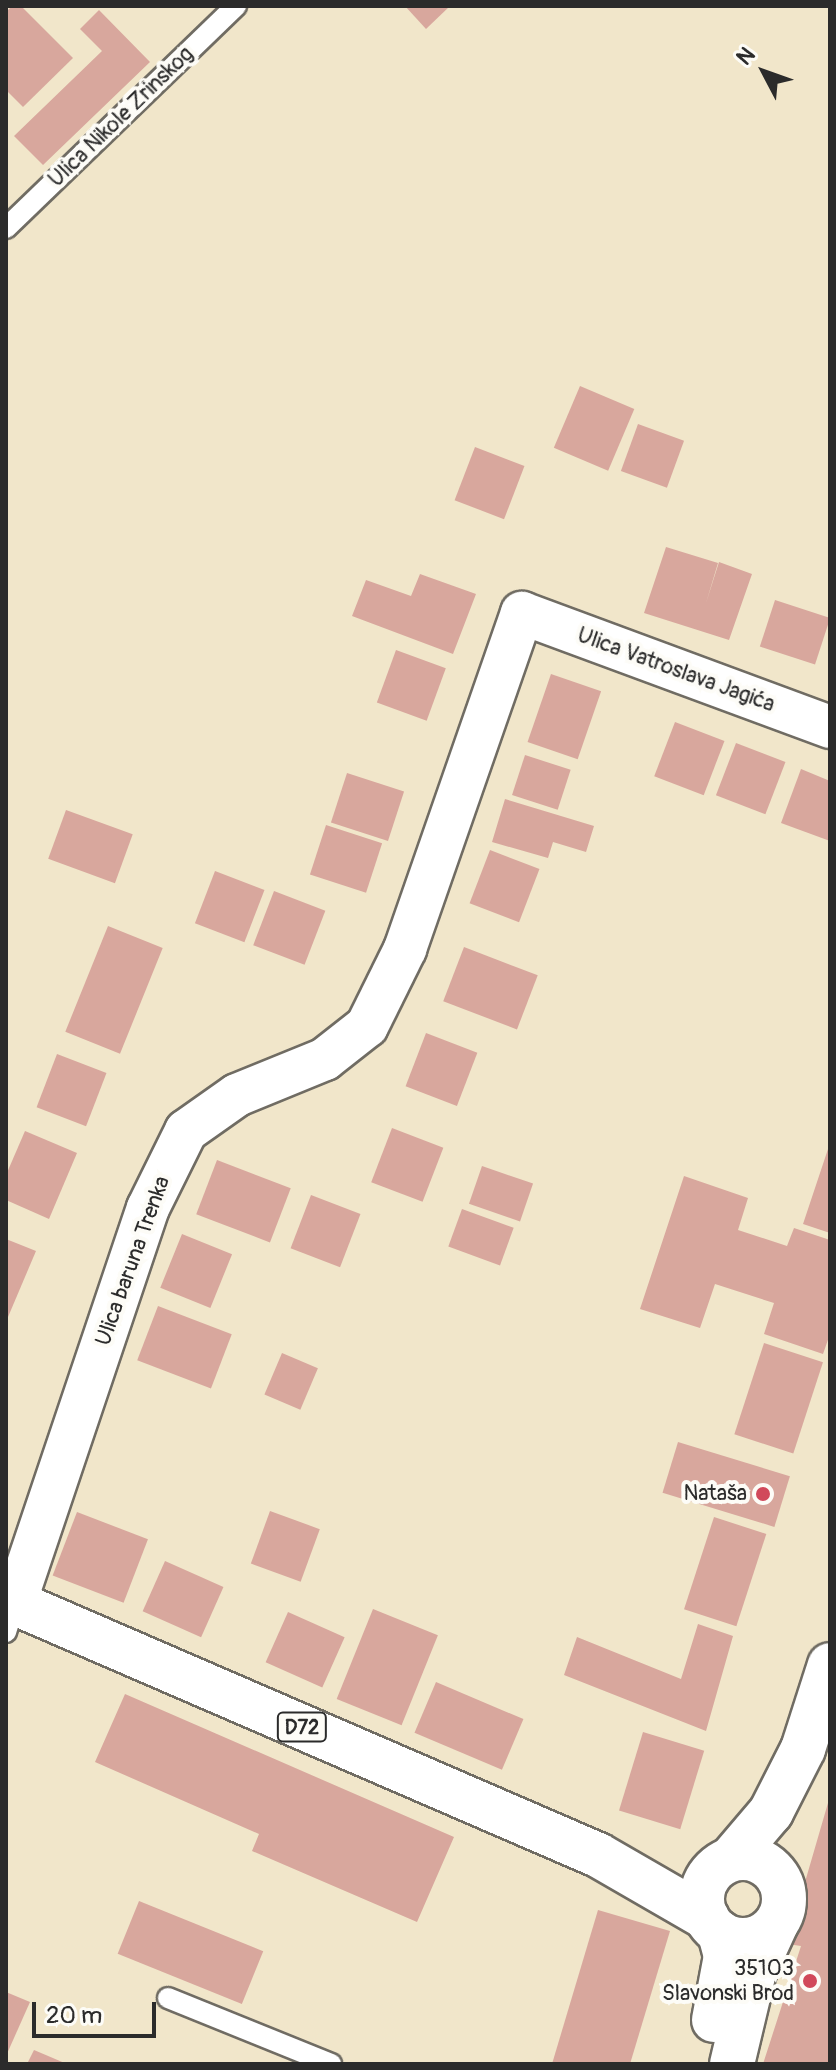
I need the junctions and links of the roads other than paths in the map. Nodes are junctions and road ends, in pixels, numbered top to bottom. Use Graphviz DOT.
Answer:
graph roads {
  1 [pos="236,6"];
  2 [pos="6,228"];
  3 [pos="522,613"];
  4 [pos="830,727"];
  5 [pos="9,1611"];
  6 [pos="830,1665"];
  7 [pos="803,1749"];
  8 [pos="598,1855"];
  9 [pos="727,1861"];
  10 [pos="780,1906"];
  11 [pos="713,1925"];
  12 [pos="168,1998"];
  13 [pos="331,2064"];
  14 [pos="702,2064"];
  15 [pos="732,2064"];
  1 -- 2 [label="lane, Ulica Nikole Zrinskog"];
  3 -- 4 [label="street, Ulica Vatroslava Jagića"];
  3 -- 5 [label="street, Ulica baruna Trenka"];
  5 -- 8 [label="main road, D72"];
  6 -- 7 [label="main road"];
  7 -- 9 [label="main road"];
  7 -- 10 [label="main road"];
  8 -- 9 [label="main road, D72"];
  8 -- 11 [label="main road, D72"];
  9 -- 10 [label="main road, D72"];
  9 -- 11 [label="main road"];
  10 -- 11 [label="main road, D72"];
  10 -- 15 [label="main road"];
  11 -- 14 [label="main road"];
  12 -- 13 [label="lane"];
}
